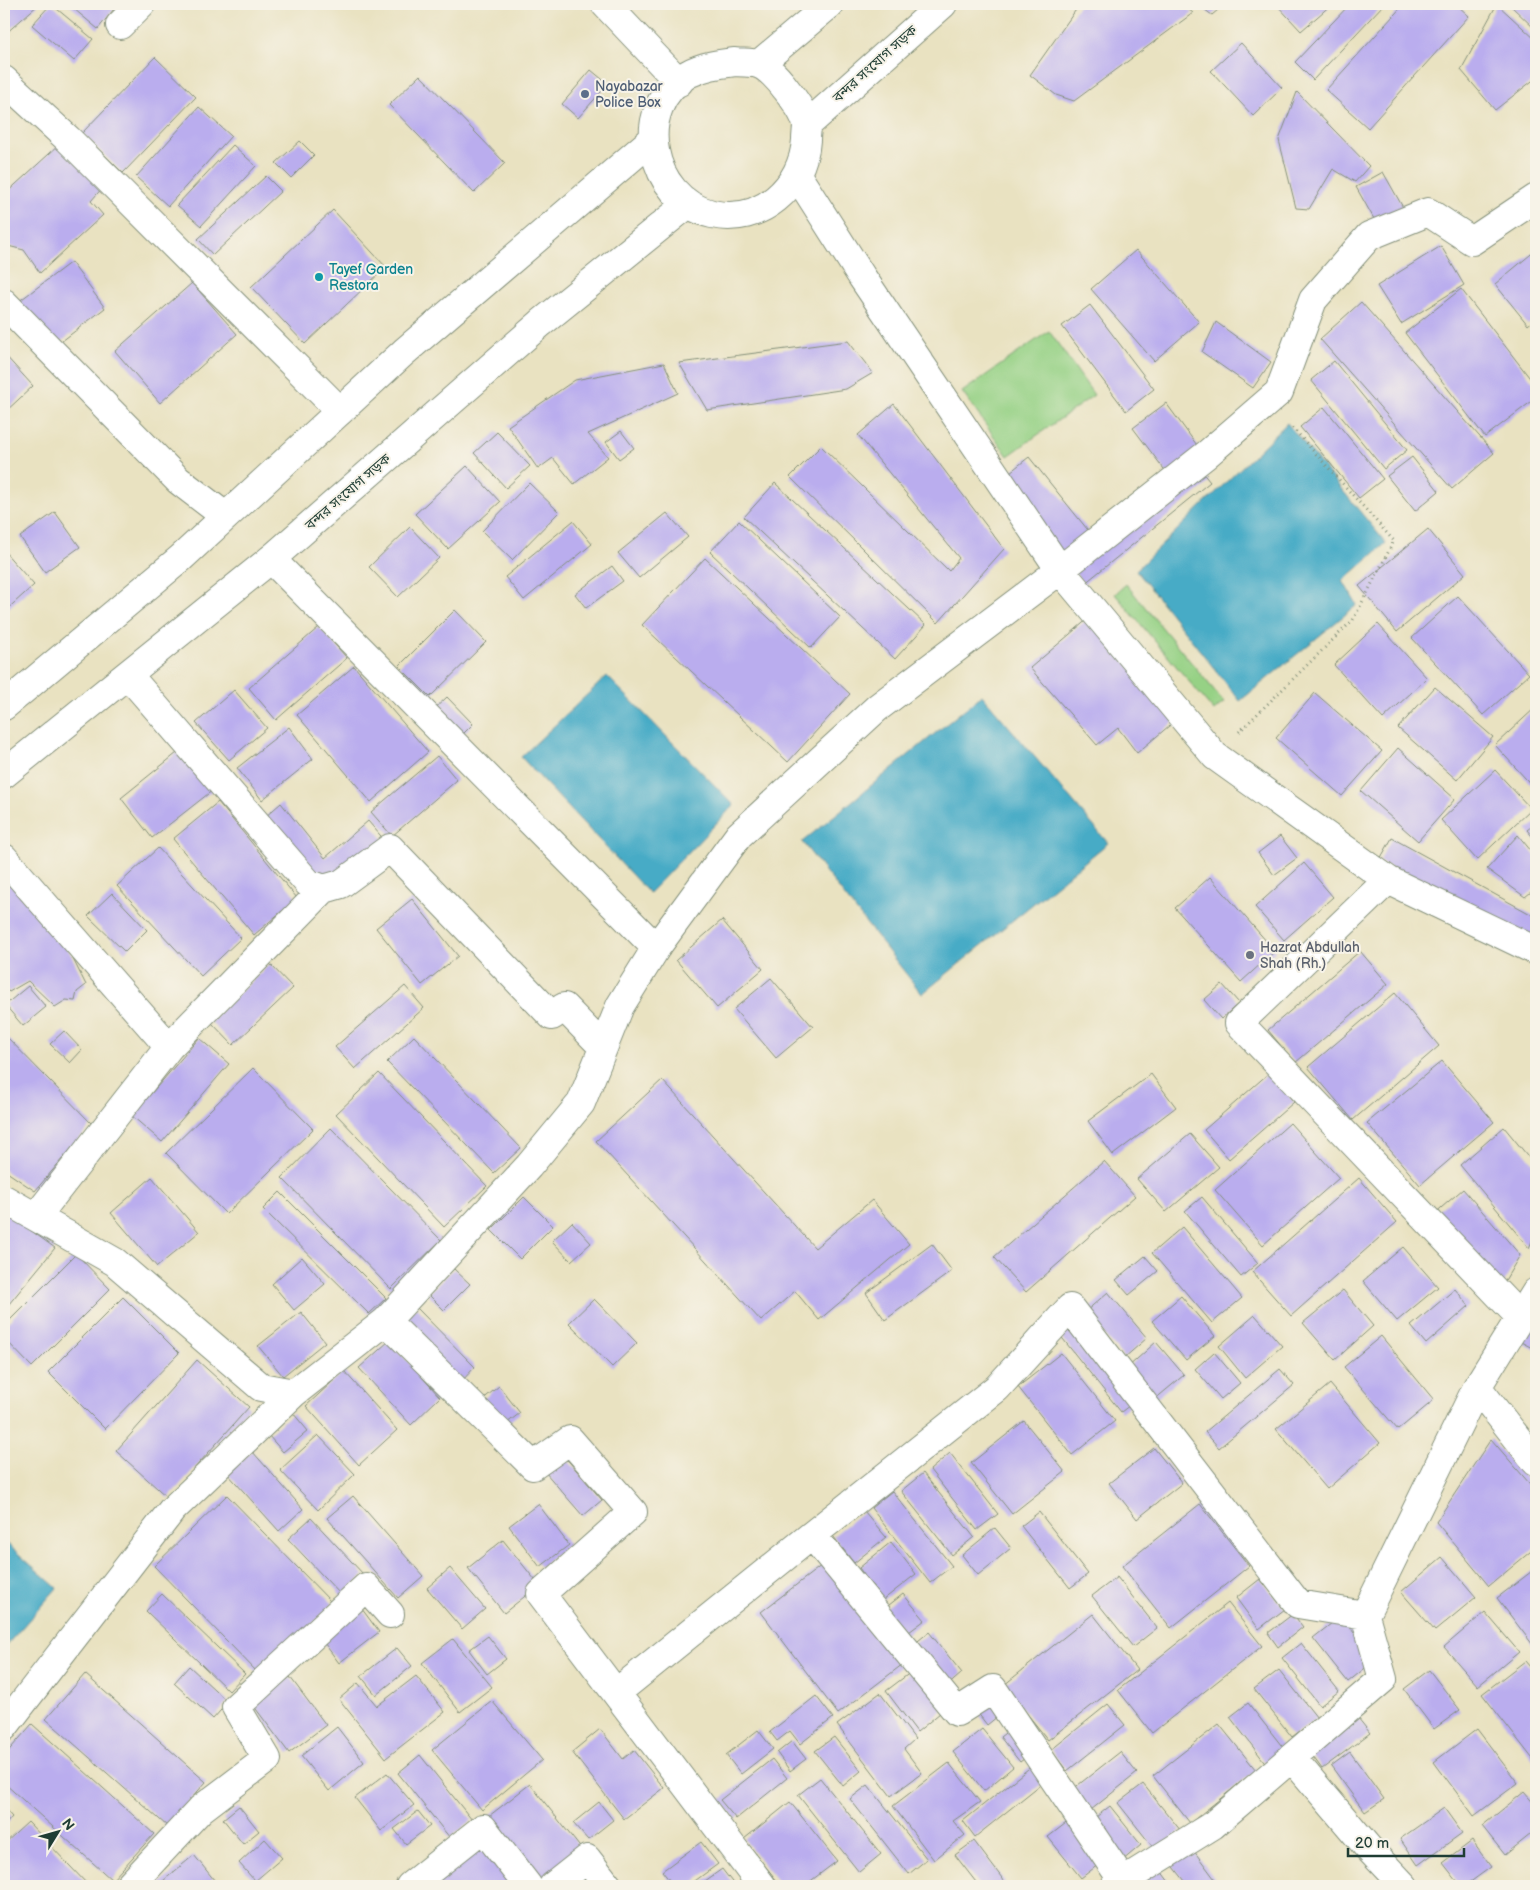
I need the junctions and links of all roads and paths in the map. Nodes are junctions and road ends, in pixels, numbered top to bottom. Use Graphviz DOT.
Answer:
graph roads {
  1 [pos="141,4"];
  2 [pos="605,4"];
  3 [pos="830,4"];
  4 [pos="943,4"];
  5 [pos="120,25"];
  6 [pos="759,64"];
  7 [pos="4,80"];
  8 [pos="679,82"];
  9 [pos="807,125"];
  10 [pos="652,139"];
  11 [pos="797,175"];
  12 [pos="1536,198"];
  13 [pos="688,204"];
  14 [pos="4,303"];
  15 [pos="1269,401"];
  16 [pos="340,411"];
  17 [pos="225,516"];
  18 [pos="270,559"];
  19 [pos="1060,570"];
  20 [pos="128,675"];
  21 [pos="4,706"];
  22 [pos="1215,756"];
  23 [pos="4,774"];
  24 [pos="4,858"];
  25 [pos="1388,880"];
  26 [pos="324,889"];
  27 [pos="656,948"];
  28 [pos="1536,951"];
  29 [pos="169,1047"];
  30 [pos="603,1047"];
  31 [pos="4,1199"];
  32 [pos="36,1217"];
  33 [pos="1536,1292"];
  34 [pos="1520,1317"];
  35 [pos="386,1320"];
  36 [pos="1477,1387"];
  37 [pos="294,1393"];
  38 [pos="1536,1462"];
  39 [pos="812,1534"];
  40 [pos="390,1614"];
  41 [pos="1366,1615"];
  42 [pos="616,1693"];
  43 [pos="4,1727"];
  44 [pos="1292,1758"];
  45 [pos="1119,1884"];
  46 [pos="129,1886"];
  47 [pos="410,1886"];
  48 [pos="528,1886"];
  49 [pos="553,1886"];
  50 [pos="608,1886"];
  51 [pos="762,1886"];
  52 [pos="1404,1886"];
  1 -- 5 [label="main road"];
  2 -- 8 [label="main road"];
  3 -- 6 [label="main road"];
  4 -- 9 [label="main road, বন্দর সংযোগ সড়ক"];
  6 -- 8 [label="main road"];
  6 -- 9 [label="main road"];
  7 -- 16 [label="main road"];
  8 -- 10 [label="main road"];
  9 -- 11 [label="main road"];
  10 -- 13 [label="main road"];
  10 -- 16 [label="main road"];
  11 -- 13 [label="main road"];
  11 -- 19 [label="main road"];
  12 -- 15 [label="main road"];
  13 -- 18 [label="main road, বন্দর সংযোগ সড়ক"];
  14 -- 17 [label="main road"];
  15 -- 19 [label="main road"];
  15 -- 22 [label="path"];
  16 -- 17 [label="main road"];
  17 -- 21 [label="main road"];
  18 -- 20 [label="main road, বন্দর সংযোগ সড়ক"];
  18 -- 27 [label="main road"];
  19 -- 22 [label="main road"];
  19 -- 27 [label="main road"];
  20 -- 23 [label="main road, বন্দর সংযোগ সড়ক"];
  20 -- 26 [label="main road"];
  22 -- 25 [label="main road"];
  24 -- 29 [label="main road"];
  25 -- 28 [label="main road"];
  25 -- 34 [label="main road"];
  26 -- 29 [label="main road"];
  26 -- 30 [label="main road"];
  27 -- 30 [label="main road"];
  29 -- 32 [label="main road"];
  30 -- 35 [label="main road"];
  31 -- 32 [label="main road"];
  32 -- 37 [label="main road"];
  33 -- 34 [label="main road"];
  34 -- 36 [label="main road"];
  35 -- 37 [label="main road"];
  35 -- 42 [label="main road"];
  36 -- 38 [label="main road"];
  36 -- 41 [label="main road"];
  37 -- 43 [label="main road"];
  39 -- 41 [label="main road"];
  39 -- 42 [label="main road"];
  39 -- 45 [label="main road"];
  40 -- 46 [label="main road"];
  41 -- 44 [label="main road"];
  42 -- 51 [label="main road"];
  44 -- 45 [label="main road"];
  44 -- 52 [label="main road"];
  47 -- 48 [label="main road"];
  49 -- 50 [label="main road"];
}
